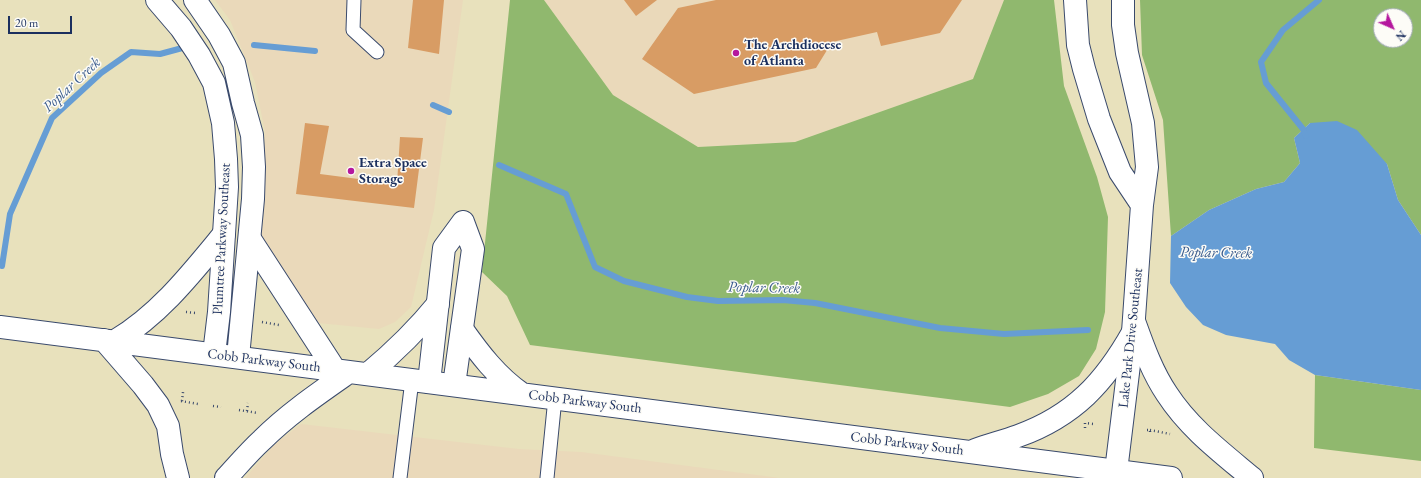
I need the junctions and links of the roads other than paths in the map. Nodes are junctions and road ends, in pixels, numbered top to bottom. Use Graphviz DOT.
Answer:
graph roads {
  1 [pos="157,0"];
  2 [pos="195,0"];
  3 [pos="354,0"];
  4 [pos="1075,0"];
  5 [pos="1123,0"];
  6 [pos="377,52"];
  7 [pos="1142,206"];
  8 [pos="224,234"];
  9 [pos="250,239"];
  10 [pos="438,304"];
  11 [pos="1134,326"];
  12 [pos="0,327"];
  13 [pos="462,329"];
  14 [pos="110,341"];
  15 [pos="214,354"];
  16 [pos="238,358"];
  17 [pos="350,372"];
  18 [pos="420,381"];
  19 [pos="454,385"];
  20 [pos="523,394"];
  21 [pos="555,398"];
  22 [pos="968,452"];
  23 [pos="1116,475"];
  24 [pos="178,478"];
  25 [pos="226,478"];
  26 [pos="400,478"];
  27 [pos="547,478"];
  28 [pos="1171,478"];
  29 [pos="1252,478"];
  1 -- 8 [label="main road, Plumtree Parkway Southeast"];
  2 -- 9 [label="main road, Plumtree Parkway Southeast"];
  3 -- 6 [label="lane"];
  4 -- 7 [label="main road"];
  5 -- 7 [label="main road, Lake Park Drive Southeast"];
  7 -- 11 [label="main road, Lake Park Drive Southeast"];
  8 -- 14 [label="main road"];
  8 -- 15 [label="main road, Plumtree Parkway Southeast"];
  9 -- 16 [label="main road, Plumtree Parkway Southeast"];
  9 -- 17 [label="main road"];
  10 -- 13 [label="main road"];
  10 -- 17 [label="main road"];
  10 -- 18 [label="main road"];
  11 -- 22 [label="main road"];
  11 -- 23 [label="main road, Lake Park Drive Southeast"];
  11 -- 29 [label="main road"];
  12 -- 14 [label="main road, Cobb Parkway South"];
  13 -- 19 [label="main road"];
  13 -- 20 [label="main road"];
  14 -- 15 [label="main road, Cobb Parkway South"];
  14 -- 24 [label="main road"];
  15 -- 16 [label="main road, Cobb Parkway South"];
  16 -- 17 [label="main road, Cobb Parkway South"];
  17 -- 18 [label="main road, Cobb Parkway South"];
  17 -- 25 [label="main road"];
  18 -- 19 [label="main road, Cobb Parkway South"];
  18 -- 26 [label="lane"];
  19 -- 20 [label="main road, Cobb Parkway South"];
  20 -- 21 [label="main road, Cobb Parkway South"];
  21 -- 22 [label="main road, Cobb Parkway South"];
  21 -- 27 [label="lane"];
  22 -- 23 [label="main road, Cobb Parkway South"];
  23 -- 28 [label="main road, Cobb Parkway South"];
}
